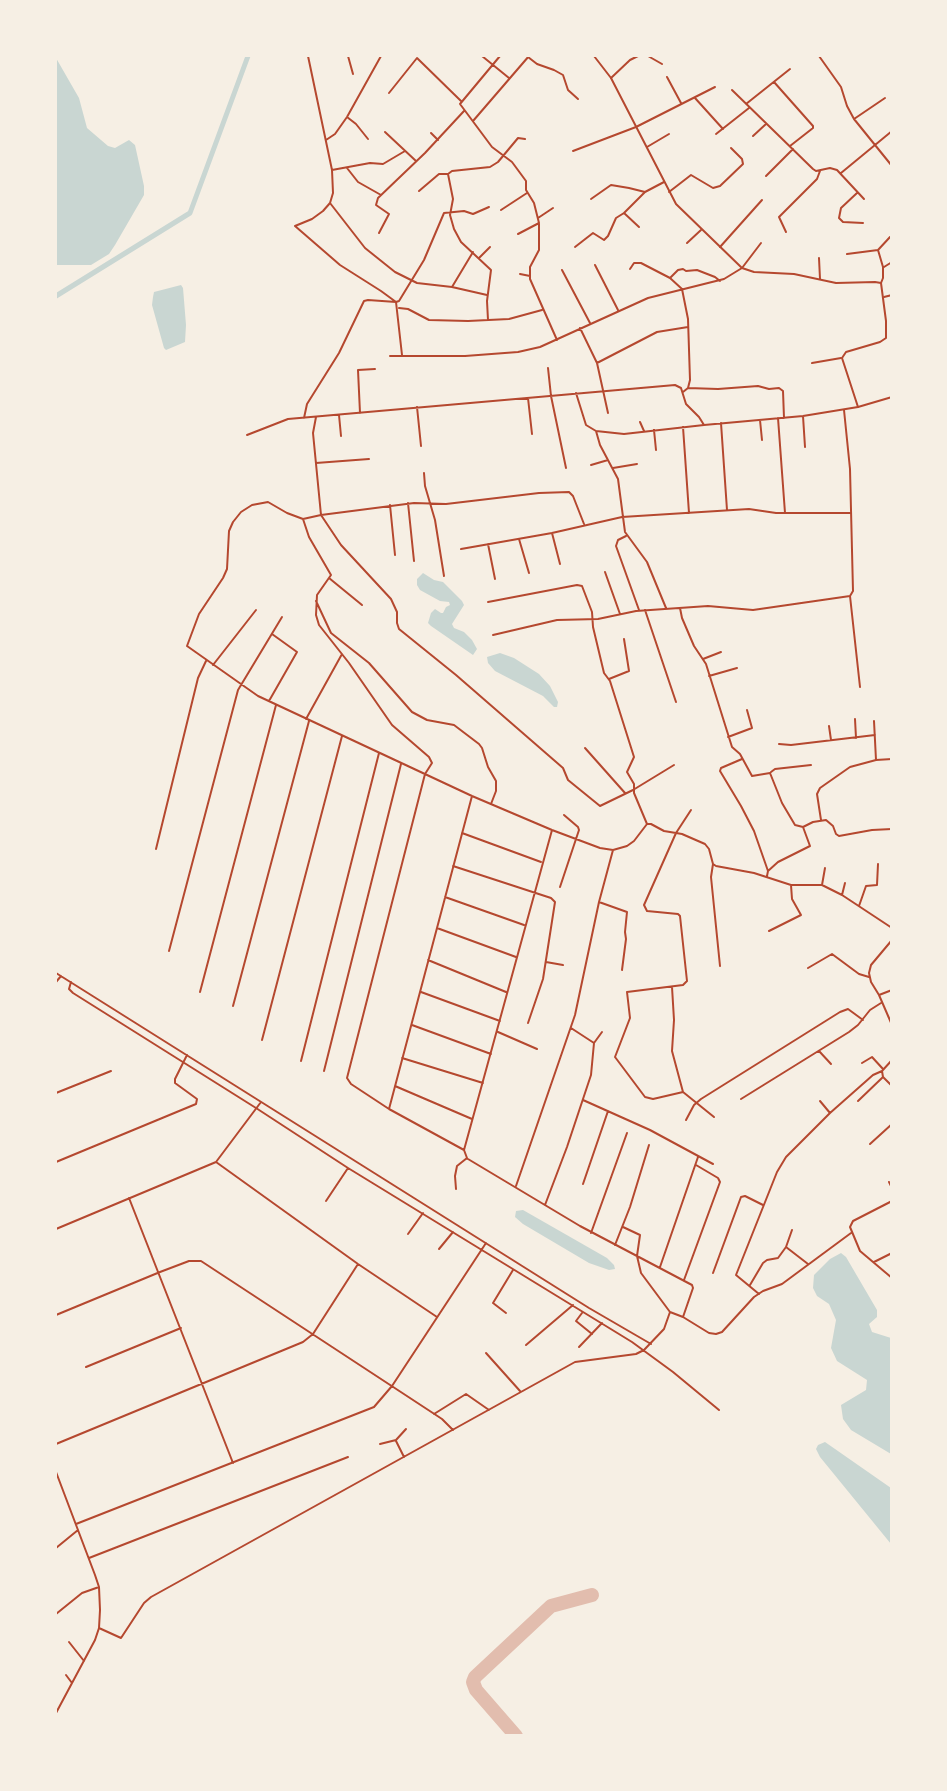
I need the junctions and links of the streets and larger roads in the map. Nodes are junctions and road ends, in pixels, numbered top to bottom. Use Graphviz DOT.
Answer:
graph roads {
  1 [pos="308,56"];
  2 [pos="348,56"];
  3 [pos="381,56"];
  4 [pos="482,56"];
  5 [pos="500,56"];
  6 [pos="528,56"];
  7 [pos="594,56"];
  8 [pos="600,56"];
  9 [pos="638,56"];
  10 [pos="648,56"];
  11 [pos="819,56"];
  12 [pos="597,59"];
  13 [pos="493,64"];
  14 [pos="662,64"];
  15 [pos="790,69"];
  16 [pos="353,74"];
  17 [pos="667,77"];
  18 [pos="509,78"];
  19 [pos="611,78"];
  20 [pos="774,82"];
  21 [pos="715,87"];
  22 [pos="732,90"];
  23 [pos="389,93"];
  24 [pos="695,98"];
  25 [pos="885,98"];
  26 [pos="578,99"];
  27 [pos="461,101"];
  28 [pos="682,104"];
  29 [pos="746,104"];
  30 [pos="749,108"];
  31 [pos="464,111"];
  32 [pos="347,117"];
  33 [pos="854,119"];
  34 [pos="472,121"];
  35 [pos="766,124"];
  36 [pos="636,127"];
  37 [pos="723,129"];
  38 [pos="891,131"];
  39 [pos="385,132"];
  40 [pos="431,133"];
  41 [pos="669,134"];
  42 [pos="717,135"];
  43 [pos="753,136"];
  44 [pos="368,139"];
  45 [pos="325,140"];
  46 [pos="438,140"];
  47 [pos="525,140"];
  48 [pos="874,144"];
  49 [pos="647,147"];
  50 [pos="731,148"];
  51 [pos="791,148"];
  52 [pos="405,151"];
  53 [pos="573,151"];
  54 [pos="503,155"];
  55 [pos="416,161"];
  56 [pos="891,166"];
  57 [pos="347,168"];
  58 [pos="332,170"];
  59 [pos="820,171"];
  60 [pos="841,173"];
  61 [pos="448,174"];
  62 [pos="766,176"];
  63 [pos="664,182"];
  64 [pos="419,190"];
  65 [pos="645,192"];
  66 [pos="669,192"];
  67 [pos="527,193"];
  68 [pos="857,193"];
  69 [pos="381,195"];
  70 [pos="591,199"];
  71 [pos="864,199"];
  72 [pos="762,200"];
  73 [pos="330,203"];
  74 [pos="489,207"];
  75 [pos="553,208"];
  76 [pos="501,210"];
  77 [pos="451,211"];
  78 [pos="624,213"];
  79 [pos="538,218"];
  80 [pos="539,223"];
  81 [pos="863,223"];
  82 [pos="639,227"];
  83 [pos="701,230"];
  84 [pos="379,232"];
  85 [pos="786,232"];
  86 [pos="518,234"];
  87 [pos="890,237"];
  88 [pos="687,243"];
  89 [pos="761,243"];
  90 [pos="490,247"];
  91 [pos="575,247"];
  92 [pos="720,247"];
  93 [pos="878,250"];
  94 [pos="473,252"];
  95 [pos="847,254"];
  96 [pos="479,258"];
  97 [pos="819,258"];
  98 [pos="891,262"];
  99 [pos="595,265"];
  100 [pos="883,267"];
  101 [pos="742,268"];
  102 [pos="630,269"];
  103 [pos="562,270"];
  104 [pos="520,274"];
  105 [pos="530,276"];
  106 [pos="670,278"];
  107 [pos="820,279"];
  108 [pos="411,281"];
  109 [pos="720,281"];
  110 [pos="881,283"];
  111 [pos="453,287"];
  112 [pos="682,289"];
  113 [pos="488,295"];
  114 [pos="891,295"];
  115 [pos="884,297"];
  116 [pos="396,303"];
  117 [pos="398,308"];
  118 [pos="543,310"];
  119 [pos="618,311"];
  120 [pos="488,320"];
  121 [pos="591,323"];
  122 [pos="688,327"];
  123 [pos="580,328"];
  124 [pos="557,340"];
  125 [pos="402,355"];
  126 [pos="390,356"];
  127 [pos="842,358"];
  128 [pos="597,363"];
  129 [pos="812,363"];
  130 [pos="548,368"];
  131 [pos="375,369"];
  132 [pos="688,388"];
  133 [pos="602,391"];
  134 [pos="683,392"];
  135 [pos="576,393"];
  136 [pos="551,396"];
  137 [pos="891,397"];
  138 [pos="528,398"];
  139 [pos="417,407"];
  140 [pos="858,407"];
  141 [pos="844,410"];
  142 [pos="360,412"];
  143 [pos="608,413"];
  144 [pos="339,415"];
  145 [pos="802,416"];
  146 [pos="316,417"];
  147 [pos="304,418"];
  148 [pos="778,418"];
  149 [pos="784,418"];
  150 [pos="760,420"];
  151 [pos="640,422"];
  152 [pos="721,423"];
  153 [pos="704,425"];
  154 [pos="683,427"];
  155 [pos="654,430"];
  156 [pos="596,431"];
  157 [pos="644,431"];
  158 [pos="532,434"];
  159 [pos="247,435"];
  160 [pos="341,436"];
  161 [pos="762,440"];
  162 [pos="420,446"];
  163 [pos="805,447"];
  164 [pos="656,450"];
  165 [pos="369,459"];
  166 [pos="608,460"];
  167 [pos="316,463"];
  168 [pos="637,464"];
  169 [pos="591,465"];
  170 [pos="566,468"];
  171 [pos="613,468"];
  172 [pos="424,473"];
  173 [pos="408,503"];
  174 [pos="431,503"];
  175 [pos="390,505"];
  176 [pos="727,510"];
  177 [pos="689,513"];
  178 [pos="785,513"];
  179 [pos="851,513"];
  180 [pos="321,515"];
  181 [pos="622,517"];
  182 [pos="303,519"];
  183 [pos="584,524"];
  184 [pos="552,533"];
  185 [pos="626,536"];
  186 [pos="519,539"];
  187 [pos="488,544"];
  188 [pos="461,549"];
  189 [pos="395,555"];
  190 [pos="414,561"];
  191 [pos="560,564"];
  192 [pos="605,572"];
  193 [pos="529,573"];
  194 [pos="444,576"];
  195 [pos="329,578"];
  196 [pos="495,579"];
  197 [pos="850,596"];
  198 [pos="316,601"];
  199 [pos="488,602"];
  200 [pos="362,605"];
  201 [pos="666,608"];
  202 [pos="680,608"];
  203 [pos="256,610"];
  204 [pos="645,610"];
  205 [pos="639,611"];
  206 [pos="620,614"];
  207 [pos="282,617"];
  208 [pos="593,619"];
  209 [pos="272,634"];
  210 [pos="493,635"];
  211 [pos="624,639"];
  212 [pos="721,652"];
  213 [pos="342,654"];
  214 [pos="703,659"];
  215 [pos="206,661"];
  216 [pos="213,666"];
  217 [pos="737,669"];
  218 [pos="710,676"];
  219 [pos="609,679"];
  220 [pos="240,685"];
  221 [pos="860,687"];
  222 [pos="268,701"];
  223 [pos="676,702"];
  224 [pos="276,705"];
  225 [pos="747,710"];
  226 [pos="855,719"];
  227 [pos="307,720"];
  228 [pos="874,722"];
  229 [pos="829,726"];
  230 [pos="875,735"];
  231 [pos="342,736"];
  232 [pos="728,737"];
  233 [pos="856,738"];
  234 [pos="831,740"];
  235 [pos="779,744"];
  236 [pos="585,748"];
  237 [pos="379,753"];
  238 [pos="742,759"];
  239 [pos="891,759"];
  240 [pos="876,760"];
  241 [pos="401,764"];
  242 [pos="674,765"];
  243 [pos="812,765"];
  244 [pos="770,773"];
  245 [pos="425,774"];
  246 [pos="633,790"];
  247 [pos="625,793"];
  248 [pos="472,796"];
  249 [pos="491,804"];
  250 [pos="691,810"];
  251 [pos="564,815"];
  252 [pos="821,820"];
  253 [pos="647,824"];
  254 [pos="803,827"];
  255 [pos="891,829"];
  256 [pos="552,830"];
  257 [pos="462,833"];
  258 [pos="676,833"];
  259 [pos="575,838"];
  260 [pos="156,849"];
  261 [pos="613,850"];
  262 [pos="542,862"];
  263 [pos="713,864"];
  264 [pos="878,864"];
  265 [pos="453,866"];
  266 [pos="825,868"];
  267 [pos="768,871"];
  268 [pos="767,877"];
  269 [pos="845,883"];
  270 [pos="791,885"];
  271 [pos="822,885"];
  272 [pos="560,887"];
  273 [pos="534,893"];
  274 [pos="842,895"];
  275 [pos="445,897"];
  276 [pos="599,902"];
  277 [pos="860,906"];
  278 [pos="525,926"];
  279 [pos="436,928"];
  280 [pos="891,928"];
  281 [pos="769,931"];
  282 [pos="891,940"];
  283 [pos="169,951"];
  284 [pos="516,957"];
  285 [pos="428,960"];
  286 [pos="546,962"];
  287 [pos="563,965"];
  288 [pos="720,966"];
  289 [pos="808,968"];
  290 [pos="621,970"];
  291 [pos="56,973"];
  292 [pos="61,976"];
  293 [pos="869,977"];
  294 [pos="56,982"];
  295 [pos="71,982"];
  296 [pos="672,987"];
  297 [pos="891,990"];
  298 [pos="200,992"];
  299 [pos="420,992"];
  300 [pos="507,993"];
  301 [pos="879,995"];
  302 [pos="881,1003"];
  303 [pos="233,1006"];
  304 [pos="863,1020"];
  305 [pos="500,1021"];
  306 [pos="528,1023"];
  307 [pos="141,1024"];
  308 [pos="411,1025"];
  309 [pos="891,1025"];
  310 [pos="571,1029"];
  311 [pos="498,1032"];
  312 [pos="602,1032"];
  313 [pos="136,1033"];
  314 [pos="262,1040"];
  315 [pos="594,1042"];
  316 [pos="537,1049"];
  317 [pos="819,1051"];
  318 [pos="491,1054"];
  319 [pos="187,1055"];
  320 [pos="402,1058"];
  321 [pos="891,1060"];
  322 [pos="301,1061"];
  323 [pos="862,1063"];
  324 [pos="184,1064"];
  325 [pos="831,1064"];
  326 [pos="882,1070"];
  327 [pos="111,1071"];
  328 [pos="324,1071"];
  329 [pos="883,1077"];
  330 [pos="483,1083"];
  331 [pos="395,1086"];
  332 [pos="891,1086"];
  333 [pos="683,1092"];
  334 [pos="56,1093"];
  335 [pos="741,1099"];
  336 [pos="584,1100"];
  337 [pos="820,1101"];
  338 [pos="858,1101"];
  339 [pos="261,1102"];
  340 [pos="697,1102"];
  341 [pos="256,1108"];
  342 [pos="389,1109"];
  343 [pos="608,1111"];
  344 [pos="830,1113"];
  345 [pos="714,1116"];
  346 [pos="473,1119"];
  347 [pos="686,1120"];
  348 [pos="891,1124"];
  349 [pos="627,1133"];
  350 [pos="870,1144"];
  351 [pos="649,1145"];
  352 [pos="464,1150"];
  353 [pos="698,1157"];
  354 [pos="467,1158"];
  355 [pos="56,1162"];
  356 [pos="216,1162"];
  357 [pos="713,1164"];
  358 [pos="696,1165"];
  359 [pos="348,1168"];
  360 [pos="889,1182"];
  361 [pos="392,1183"];
  362 [pos="583,1184"];
  363 [pos="516,1186"];
  364 [pos="891,1188"];
  365 [pos="456,1189"];
  366 [pos="386,1191"];
  367 [pos="129,1198"];
  368 [pos="326,1201"];
  369 [pos="891,1201"];
  370 [pos="544,1205"];
  371 [pos="763,1205"];
  372 [pos="423,1213"];
  373 [pos="623,1227"];
  374 [pos="56,1228"];
  375 [pos="792,1230"];
  376 [pos="453,1232"];
  377 [pos="591,1233"];
  378 [pos="851,1233"];
  379 [pos="408,1234"];
  380 [pos="486,1242"];
  381 [pos="615,1245"];
  382 [pos="786,1247"];
  383 [pos="439,1250"];
  384 [pos="482,1250"];
  385 [pos="891,1254"];
  386 [pos="638,1256"];
  387 [pos="874,1262"];
  388 [pos="358,1264"];
  389 [pos="808,1264"];
  390 [pos="660,1267"];
  391 [pos="513,1270"];
  392 [pos="160,1272"];
  393 [pos="713,1273"];
  394 [pos="891,1278"];
  395 [pos="684,1280"];
  396 [pos="750,1286"];
  397 [pos="759,1294"];
  398 [pos="573,1305"];
  399 [pos="506,1312"];
  400 [pos="583,1312"];
  401 [pos="670,1312"];
  402 [pos="56,1316"];
  403 [pos="683,1317"];
  404 [pos="437,1318"];
  405 [pos="602,1323"];
  406 [pos="181,1328"];
  407 [pos="313,1334"];
  408 [pos="592,1334"];
  409 [pos="651,1344"];
  410 [pos="526,1345"];
  411 [pos="579,1347"];
  412 [pos="644,1350"];
  413 [pos="486,1353"];
  414 [pos="86,1367"];
  415 [pos="201,1383"];
  416 [pos="392,1386"];
  417 [pos="520,1392"];
  418 [pos="489,1410"];
  419 [pos="718,1410"];
  420 [pos="434,1414"];
  421 [pos="406,1429"];
  422 [pos="453,1430"];
  423 [pos="396,1440"];
  424 [pos="56,1444"];
  425 [pos="380,1444"];
  426 [pos="348,1457"];
  427 [pos="404,1457"];
  428 [pos="233,1463"];
  429 [pos="56,1472"];
  430 [pos="60,1485"];
  431 [pos="56,1486"];
  432 [pos="76,1524"];
  433 [pos="78,1530"];
  434 [pos="56,1548"];
  435 [pos="89,1558"];
  436 [pos="99,1587"];
  437 [pos="56,1614"];
  438 [pos="99,1628"];
  439 [pos="69,1642"];
  440 [pos="84,1661"];
  441 [pos="66,1675"];
  442 [pos="72,1683"];
  443 [pos="56,1713"];
  1 -- 45 [label="street"];
  2 -- 16 [label="street"];
  3 -- 32 [label="street"];
  4 -- 13 [label="street"];
  5 -- 13 [label="street"];
  6 -- 18 [label="street"];
  6 -- 26 [label="street"];
  7 -- 12 [label="street"];
  8 -- 12 [label="street"];
  9 -- 19 [label="street"];
  10 -- 14 [label="street"];
  11 -- 33 [label="street"];
  12 -- 19 [label="street"];
  13 -- 18 [label="street"];
  13 -- 27 [label="street"];
  15 -- 20 [label="street"];
  17 -- 28 [label="street"];
  18 -- 34 [label="street"];
  19 -- 36 [label="street"];
  20 -- 29 [label="street"];
  20 -- 51 [label="street"];
  21 -- 24 [label="street"];
  22 -- 29 [label="street"];
  23 -- 27 [label="street"];
  24 -- 28 [label="street"];
  24 -- 37 [label="street"];
  25 -- 33 [label="street"];
  27 -- 31 [label="street"];
  28 -- 36 [label="street"];
  29 -- 30 [label="street"];
  30 -- 35 [label="street"];
  30 -- 37 [label="street"];
  31 -- 34 [label="street"];
  31 -- 46 [label="street"];
  32 -- 44 [label="street"];
  32 -- 45 [label="street"];
  33 -- 48 [label="street"];
  34 -- 54 [label="street"];
  35 -- 43 [label="street"];
  35 -- 51 [label="street"];
  36 -- 49 [label="street"];
  36 -- 53 [label="street"];
  37 -- 42 [label="street"];
  38 -- 48 [label="street"];
  39 -- 52 [label="street"];
  40 -- 46 [label="street"];
  41 -- 49 [label="street"];
  45 -- 58 [label="street"];
  46 -- 55 [label="street"];
  47 -- 54 [label="street"];
  48 -- 56 [label="street"];
  48 -- 60 [label="street"];
  49 -- 63 [label="street"];
  50 -- 66 [label="street"];
  51 -- 59 [label="street"];
  51 -- 62 [label="street"];
  52 -- 55 [label="street"];
  52 -- 57 [label="street"];
  54 -- 61 [label="street"];
  54 -- 67 [label="street"];
  55 -- 69 [label="street"];
  57 -- 58 [label="street"];
  57 -- 69 [label="street"];
  58 -- 73 [label="street"];
  59 -- 60 [label="street"];
  59 -- 85 [label="street"];
  60 -- 68 [label="street"];
  61 -- 64 [label="street"];
  61 -- 77 [label="street"];
  63 -- 65 [label="street"];
  63 -- 66 [label="street"];
  65 -- 70 [label="street"];
  65 -- 78 [label="street"];
  66 -- 83 [label="street"];
  67 -- 76 [label="street"];
  67 -- 79 [label="street"];
  68 -- 71 [label="street"];
  68 -- 81 [label="street"];
  69 -- 84 [label="street"];
  72 -- 92 [label="street"];
  73 -- 108 [label="street"];
  73 -- 116 [label="street"];
  74 -- 77 [label="street"];
  75 -- 79 [label="street"];
  77 -- 94 [label="street"];
  77 -- 108 [label="street"];
  78 -- 82 [label="street"];
  78 -- 91 [label="street"];
  79 -- 80 [label="street"];
  80 -- 86 [label="street"];
  80 -- 105 [label="street"];
  83 -- 88 [label="street"];
  83 -- 92 [label="street"];
  87 -- 93 [label="street"];
  89 -- 101 [label="street"];
  90 -- 96 [label="street"];
  92 -- 101 [label="street"];
  93 -- 95 [label="street"];
  93 -- 100 [label="street"];
  94 -- 96 [label="street"];
  94 -- 111 [label="street"];
  96 -- 113 [label="street"];
  97 -- 107 [label="street"];
  98 -- 100 [label="street"];
  99 -- 119 [label="street"];
  100 -- 110 [label="street"];
  101 -- 107 [label="street"];
  101 -- 109 [label="street"];
  102 -- 106 [label="street"];
  103 -- 121 [label="street"];
  104 -- 105 [label="street"];
  105 -- 118 [label="street"];
  106 -- 109 [label="street"];
  106 -- 112 [label="street"];
  107 -- 110 [label="street"];
  108 -- 111 [label="street"];
  108 -- 116 [label="street"];
  109 -- 112 [label="street"];
  110 -- 115 [label="street"];
  111 -- 113 [label="street"];
  112 -- 119 [label="street"];
  112 -- 122 [label="street"];
  113 -- 120 [label="street"];
  114 -- 115 [label="street"];
  115 -- 127 [label="street"];
  116 -- 117 [label="street"];
  116 -- 147 [label="street"];
  117 -- 120 [label="street"];
  117 -- 125 [label="street"];
  118 -- 120 [label="street"];
  118 -- 124 [label="street"];
  119 -- 121 [label="street"];
  121 -- 123 [label="street"];
  122 -- 128 [label="street"];
  122 -- 132 [label="street"];
  123 -- 124 [label="street"];
  123 -- 128 [label="street"];
  124 -- 125 [label="street"];
  125 -- 126 [label="street"];
  127 -- 129 [label="street"];
  127 -- 140 [label="street"];
  128 -- 133 [label="street"];
  130 -- 136 [label="street"];
  131 -- 142 [label="street"];
  132 -- 134 [label="street"];
  132 -- 149 [label="street"];
  133 -- 134 [label="street"];
  133 -- 135 [label="street"];
  133 -- 143 [label="street"];
  134 -- 153 [label="street"];
  135 -- 136 [label="street"];
  135 -- 156 [label="street"];
  136 -- 138 [label="street"];
  136 -- 170 [label="street"];
  137 -- 140 [label="street"];
  138 -- 139 [label="street"];
  138 -- 158 [label="street"];
  139 -- 142 [label="street"];
  139 -- 162 [label="street"];
  140 -- 141 [label="street"];
  141 -- 145 [label="street"];
  141 -- 179 [label="street"];
  142 -- 144 [label="street"];
  144 -- 146 [label="street"];
  144 -- 160 [label="street"];
  145 -- 149 [label="street"];
  145 -- 163 [label="street"];
  146 -- 147 [label="street"];
  146 -- 167 [label="street"];
  147 -- 159 [label="street"];
  148 -- 149 [label="street"];
  148 -- 150 [label="street"];
  148 -- 178 [label="street"];
  150 -- 152 [label="street"];
  150 -- 161 [label="street"];
  151 -- 157 [label="street"];
  152 -- 153 [label="street"];
  152 -- 176 [label="street"];
  153 -- 154 [label="street"];
  154 -- 155 [label="street"];
  154 -- 177 [label="street"];
  155 -- 157 [label="street"];
  155 -- 164 [label="street"];
  156 -- 157 [label="street"];
  156 -- 166 [label="street"];
  165 -- 167 [label="street"];
  166 -- 169 [label="street"];
  166 -- 171 [label="street"];
  167 -- 180 [label="street"];
  168 -- 171 [label="street"];
  171 -- 181 [label="street"];
  172 -- 174 [label="street"];
  173 -- 174 [label="street"];
  173 -- 175 [label="street"];
  173 -- 190 [label="street"];
  174 -- 183 [label="street"];
  174 -- 194 [label="street"];
  175 -- 180 [label="street"];
  175 -- 189 [label="street"];
  176 -- 177 [label="street"];
  176 -- 178 [label="street"];
  177 -- 181 [label="street"];
  178 -- 179 [label="street"];
  179 -- 197 [label="street"];
  180 -- 182 [label="street"];
  180 -- 247 [label="street"];
  181 -- 183 [label="street"];
  181 -- 185 [label="street"];
  182 -- 195 [label="street"];
  182 -- 215 [label="street"];
  183 -- 184 [label="street"];
  184 -- 186 [label="street"];
  184 -- 191 [label="street"];
  185 -- 201 [label="street"];
  185 -- 205 [label="street"];
  186 -- 187 [label="street"];
  186 -- 193 [label="street"];
  187 -- 188 [label="street"];
  187 -- 196 [label="street"];
  192 -- 206 [label="street"];
  195 -- 198 [label="street"];
  195 -- 200 [label="street"];
  197 -- 202 [label="street"];
  197 -- 221 [label="street"];
  198 -- 213 [label="street"];
  198 -- 249 [label="street"];
  199 -- 208 [label="street"];
  201 -- 202 [label="street"];
  201 -- 204 [label="street"];
  202 -- 214 [label="street"];
  203 -- 216 [label="street"];
  204 -- 205 [label="street"];
  204 -- 223 [label="street"];
  205 -- 206 [label="street"];
  206 -- 208 [label="street"];
  207 -- 209 [label="street"];
  208 -- 210 [label="street"];
  208 -- 219 [label="street"];
  209 -- 220 [label="street"];
  209 -- 222 [label="street"];
  211 -- 219 [label="street"];
  212 -- 214 [label="street"];
  213 -- 227 [label="street"];
  213 -- 245 [label="street"];
  214 -- 218 [label="street"];
  215 -- 216 [label="street"];
  215 -- 260 [label="street"];
  216 -- 220 [label="street"];
  217 -- 218 [label="street"];
  218 -- 232 [label="street"];
  219 -- 246 [label="street"];
  220 -- 222 [label="street"];
  220 -- 283 [label="street"];
  222 -- 224 [label="street"];
  224 -- 227 [label="street"];
  224 -- 298 [label="street"];
  225 -- 232 [label="street"];
  226 -- 233 [label="street"];
  227 -- 231 [label="street"];
  227 -- 303 [label="street"];
  228 -- 230 [label="street"];
  229 -- 234 [label="street"];
  230 -- 233 [label="street"];
  230 -- 240 [label="street"];
  231 -- 237 [label="street"];
  231 -- 314 [label="street"];
  232 -- 238 [label="street"];
  233 -- 234 [label="street"];
  234 -- 235 [label="street"];
  236 -- 247 [label="street"];
  237 -- 241 [label="street"];
  237 -- 322 [label="street"];
  238 -- 244 [label="street"];
  238 -- 267 [label="street"];
  239 -- 240 [label="street"];
  240 -- 252 [label="street"];
  241 -- 245 [label="street"];
  241 -- 328 [label="street"];
  242 -- 246 [label="street"];
  243 -- 244 [label="street"];
  244 -- 254 [label="street"];
  245 -- 248 [label="street"];
  245 -- 342 [label="street"];
  246 -- 247 [label="street"];
  246 -- 253 [label="street"];
  248 -- 249 [label="street"];
  248 -- 257 [label="street"];
  249 -- 256 [label="street"];
  250 -- 258 [label="street"];
  251 -- 259 [label="street"];
  252 -- 254 [label="street"];
  252 -- 255 [label="street"];
  253 -- 258 [label="street"];
  253 -- 261 [label="street"];
  254 -- 267 [label="street"];
  256 -- 259 [label="street"];
  256 -- 262 [label="street"];
  257 -- 262 [label="street"];
  257 -- 265 [label="street"];
  258 -- 263 [label="street"];
  258 -- 296 [label="street"];
  259 -- 261 [label="street"];
  259 -- 272 [label="street"];
  261 -- 276 [label="street"];
  262 -- 273 [label="street"];
  263 -- 268 [label="street"];
  263 -- 288 [label="street"];
  264 -- 277 [label="street"];
  265 -- 273 [label="street"];
  265 -- 275 [label="street"];
  266 -- 271 [label="street"];
  267 -- 268 [label="street"];
  268 -- 270 [label="street"];
  269 -- 274 [label="street"];
  270 -- 271 [label="street"];
  270 -- 281 [label="street"];
  271 -- 274 [label="street"];
  273 -- 278 [label="street"];
  273 -- 286 [label="street"];
  274 -- 277 [label="street"];
  275 -- 278 [label="street"];
  275 -- 279 [label="street"];
  276 -- 290 [label="street"];
  276 -- 310 [label="street"];
  277 -- 280 [label="street"];
  278 -- 284 [label="street"];
  279 -- 284 [label="street"];
  279 -- 285 [label="street"];
  282 -- 293 [label="street"];
  284 -- 300 [label="street"];
  285 -- 299 [label="street"];
  285 -- 300 [label="street"];
  286 -- 287 [label="street"];
  286 -- 306 [label="street"];
  289 -- 293 [label="street"];
  291 -- 292 [label="street"];
  292 -- 294 [label="street"];
  292 -- 295 [label="street"];
  293 -- 301 [label="street"];
  295 -- 307 [label="street"];
  295 -- 313 [label="street"];
  296 -- 333 [label="street"];
  296 -- 333 [label="street"];
  297 -- 301 [label="street"];
  299 -- 305 [label="street"];
  299 -- 308 [label="street"];
  300 -- 305 [label="street"];
  301 -- 302 [label="street"];
  302 -- 304 [label="street"];
  302 -- 309 [label="street"];
  304 -- 317 [label="street"];
  304 -- 340 [label="street"];
  305 -- 311 [label="street"];
  307 -- 313 [label="street"];
  307 -- 319 [label="street"];
  308 -- 318 [label="street"];
  308 -- 320 [label="street"];
  310 -- 315 [label="street"];
  310 -- 363 [label="street"];
  311 -- 316 [label="street"];
  311 -- 318 [label="street"];
  312 -- 315 [label="street"];
  313 -- 324 [label="street"];
  315 -- 336 [label="street"];
  317 -- 325 [label="street"];
  317 -- 335 [label="street"];
  318 -- 330 [label="street"];
  319 -- 324 [label="street"];
  319 -- 339 [label="street"];
  320 -- 330 [label="street"];
  320 -- 331 [label="street"];
  321 -- 326 [label="street"];
  323 -- 326 [label="street"];
  324 -- 341 [label="street"];
  324 -- 355 [label="street"];
  326 -- 329 [label="street"];
  326 -- 344 [label="street"];
  327 -- 334 [label="street"];
  329 -- 332 [label="street"];
  329 -- 338 [label="street"];
  330 -- 346 [label="street"];
  331 -- 342 [label="street"];
  331 -- 346 [label="street"];
  333 -- 340 [label="street"];
  336 -- 343 [label="street"];
  336 -- 370 [label="street"];
  337 -- 344 [label="street"];
  339 -- 341 [label="street"];
  339 -- 361 [label="street"];
  340 -- 345 [label="street"];
  340 -- 347 [label="street"];
  341 -- 356 [label="street"];
  341 -- 359 [label="street"];
  342 -- 352 [label="street"];
  343 -- 353 [label="street"];
  343 -- 362 [label="street"];
  344 -- 371 [label="street"];
  346 -- 352 [label="street"];
  348 -- 350 [label="street"];
  349 -- 377 [label="street"];
  351 -- 373 [label="street"];
  352 -- 354 [label="street"];
  353 -- 357 [label="street"];
  353 -- 358 [label="street"];
  354 -- 363 [label="street"];
  354 -- 365 [label="street"];
  356 -- 367 [label="street"];
  356 -- 388 [label="street"];
  358 -- 390 [label="street"];
  358 -- 395 [label="street"];
  359 -- 366 [label="street"];
  359 -- 368 [label="street"];
  360 -- 364 [label="street"];
  361 -- 366 [label="street"];
  361 -- 380 [label="street"];
  363 -- 370 [label="street"];
  366 -- 372 [label="street"];
  367 -- 374 [label="street"];
  367 -- 392 [label="street"];
  369 -- 378 [label="street"];
  370 -- 377 [label="street"];
  371 -- 393 [label="street"];
  371 -- 396 [label="street"];
  372 -- 376 [label="street"];
  372 -- 379 [label="street"];
  373 -- 381 [label="street"];
  373 -- 386 [label="street"];
  375 -- 382 [label="street"];
  376 -- 383 [label="street"];
  376 -- 384 [label="street"];
  377 -- 381 [label="street"];
  378 -- 387 [label="street"];
  378 -- 389 [label="street"];
  380 -- 384 [label="street"];
  380 -- 409 [label="street"];
  381 -- 386 [label="street"];
  382 -- 389 [label="street"];
  382 -- 396 [label="street"];
  384 -- 391 [label="street"];
  384 -- 404 [label="street"];
  385 -- 387 [label="street"];
  386 -- 390 [label="street"];
  386 -- 401 [label="street"];
  387 -- 394 [label="street"];
  388 -- 404 [label="street"];
  388 -- 407 [label="street"];
  389 -- 397 [label="street"];
  390 -- 395 [label="street"];
  391 -- 398 [label="street"];
  391 -- 399 [label="street"];
  392 -- 402 [label="street"];
  392 -- 406 [label="street"];
  392 -- 407 [label="street"];
  395 -- 403 [label="street"];
  396 -- 397 [label="street"];
  397 -- 403 [label="street"];
  398 -- 400 [label="street"];
  398 -- 410 [label="street"];
  400 -- 405 [label="street"];
  400 -- 408 [label="street"];
  401 -- 403 [label="street"];
  401 -- 409 [label="street"];
  404 -- 416 [label="street"];
  405 -- 408 [label="street"];
  405 -- 412 [label="street"];
  406 -- 414 [label="street"];
  406 -- 415 [label="street"];
  407 -- 415 [label="street"];
  407 -- 416 [label="street"];
  408 -- 411 [label="street"];
  409 -- 412 [label="street"];
  412 -- 417 [label="street"];
  412 -- 419 [label="street"];
  413 -- 417 [label="street"];
  415 -- 424 [label="street"];
  415 -- 428 [label="street"];
  416 -- 420 [label="street"];
  416 -- 428 [label="street"];
  417 -- 418 [label="street"];
  418 -- 420 [label="street"];
  418 -- 422 [label="street"];
  420 -- 422 [label="street"];
  421 -- 423 [label="street"];
  422 -- 427 [label="street"];
  423 -- 425 [label="street"];
  423 -- 427 [label="street"];
  426 -- 435 [label="street"];
  427 -- 438 [label="street"];
  428 -- 432 [label="street"];
  429 -- 430 [label="street"];
  430 -- 431 [label="street"];
  430 -- 432 [label="street"];
  432 -- 433 [label="street"];
  433 -- 434 [label="street"];
  433 -- 435 [label="street"];
  435 -- 436 [label="street"];
  436 -- 437 [label="street"];
  436 -- 438 [label="street"];
  438 -- 440 [label="street"];
  439 -- 440 [label="street"];
  440 -- 442 [label="street"];
  441 -- 442 [label="street"];
  442 -- 443 [label="street"];
}
